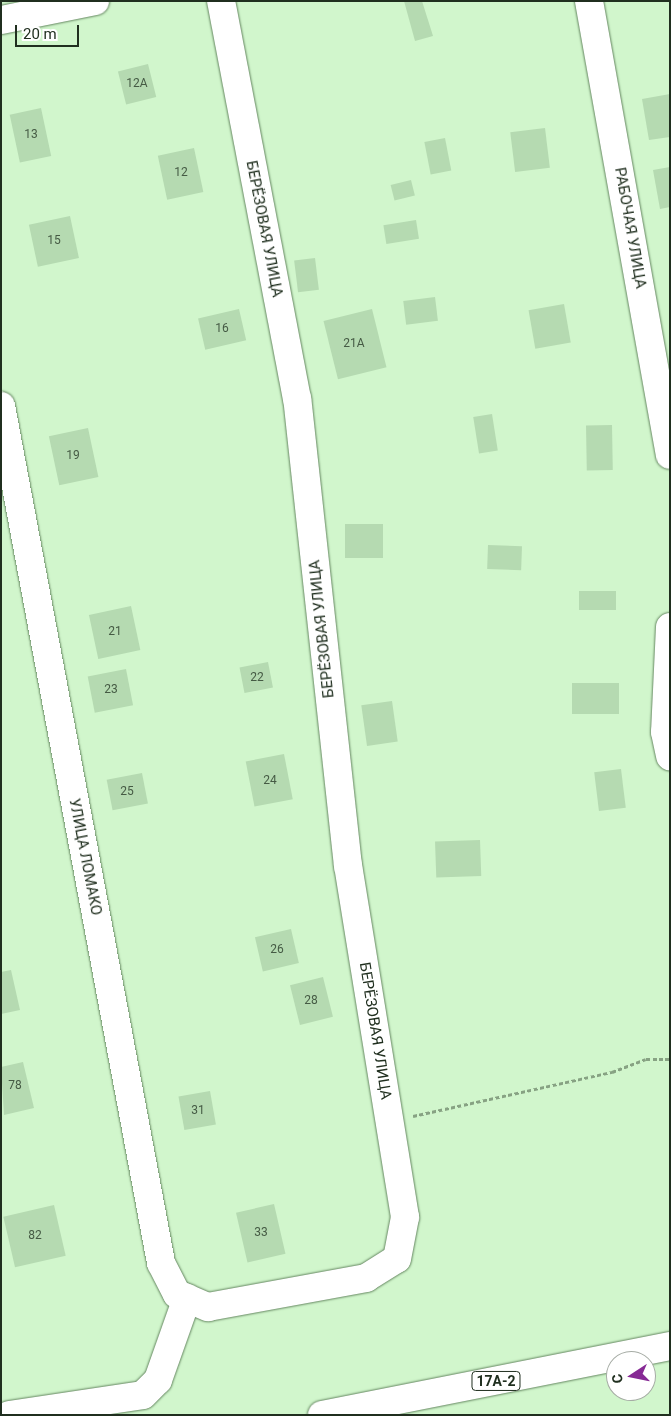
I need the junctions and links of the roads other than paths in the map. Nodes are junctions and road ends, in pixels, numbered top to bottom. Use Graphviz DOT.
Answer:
graph roads {
  1 [pos="95,1"];
  2 [pos="221,1"];
  3 [pos="589,1"];
  4 [pos="1,20"];
  5 [pos="1,406"];
  6 [pos="670,455"];
  7 [pos="670,627"];
  8 [pos="670,756"];
  9 [pos="187,1298"];
  10 [pos="670,1346"];
  11 [pos="9,1415"];
  12 [pos="322,1415"];
  1 -- 4 [label="street"];
  2 -- 9 [label="street, БЕРЁЗОВАЯ УЛИЦА"];
  3 -- 6 [label="street, РАБОЧАЯ УЛИЦА"];
  5 -- 9 [label="street, УЛИЦА ЛОМАКО"];
  7 -- 8 [label="street"];
  9 -- 11 [label="street"];
  10 -- 12 [label="street, 17А-2"];
}
